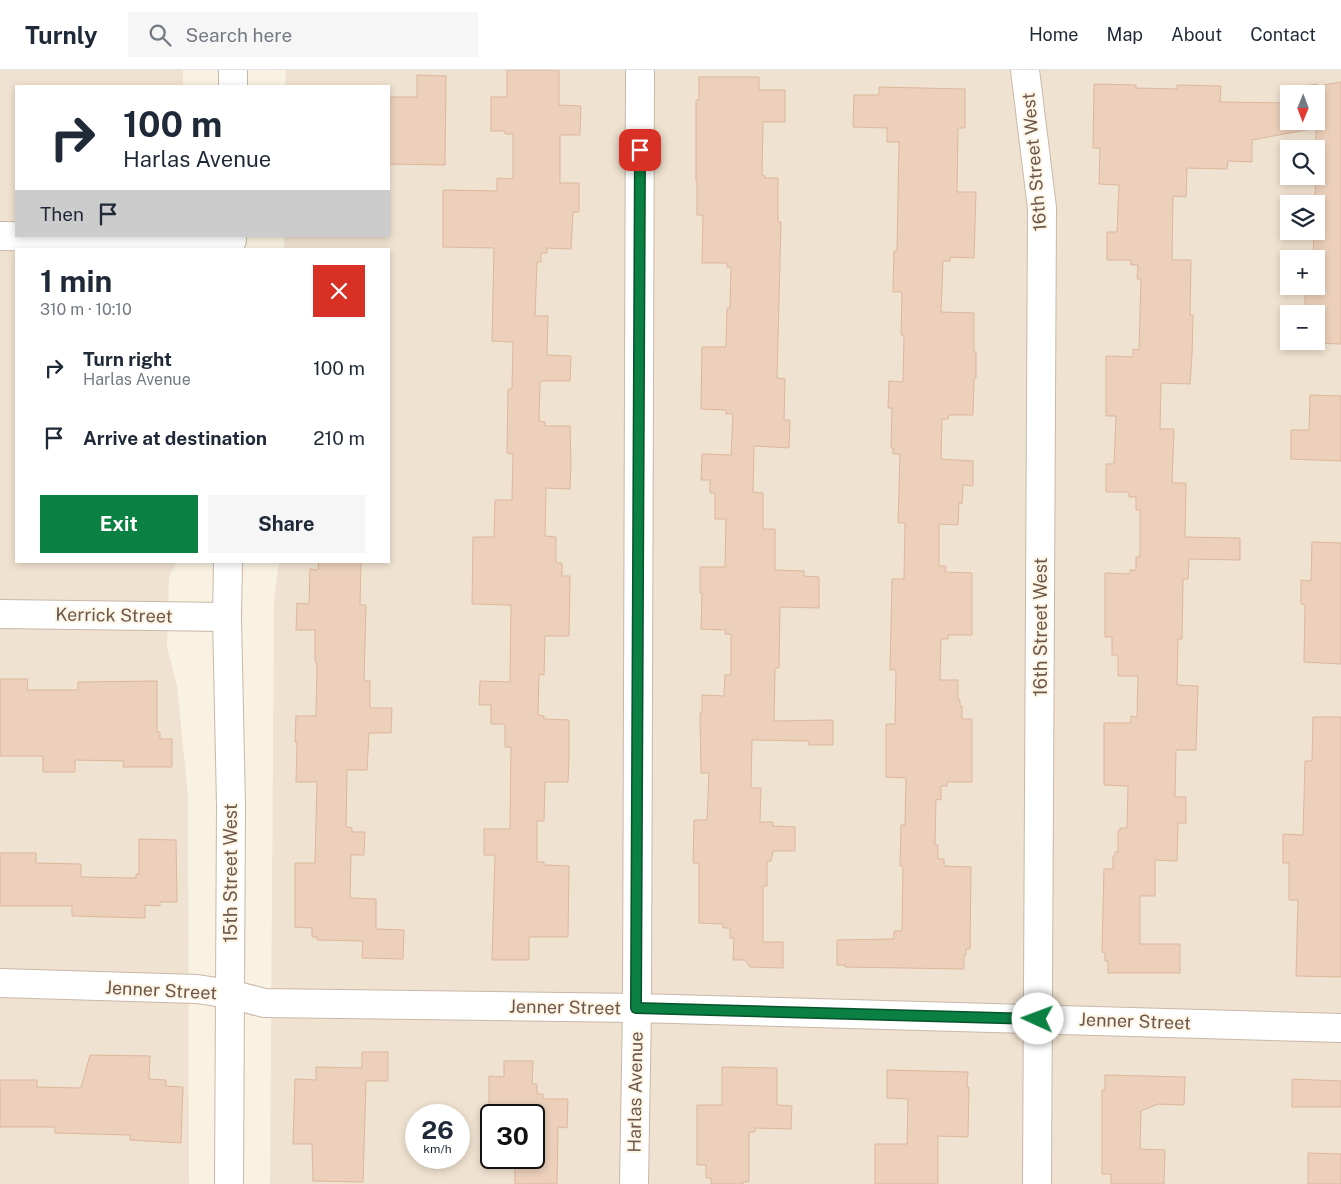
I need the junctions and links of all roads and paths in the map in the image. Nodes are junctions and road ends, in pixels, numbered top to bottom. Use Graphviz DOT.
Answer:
graph roads {
  1 [pos="233,70"];
  2 [pos="640,70"];
  3 [pos="1025,70"];
  4 [pos="233,85"];
  5 [pos="0,236"];
  6 [pos="15,236"];
  7 [pos="39,237"];
  8 [pos="232,242"];
  9 [pos="228,563"];
  10 [pos="0,614"];
  11 [pos="227,617"];
  12 [pos="0,983"];
  13 [pos="230,994"];
  14 [pos="636,1008"];
  15 [pos="1038,1019"];
  16 [pos="1341,1028"];
  17 [pos="229,1184"];
  18 [pos="634,1184"];
  19 [pos="1037,1184"];
  1 -- 4 [label="street"];
  2 -- 14 [label="street, Harlas Avenue"];
  3 -- 15 [label="street, 16th Street West"];
  5 -- 6 [label="street"];
  7 -- 8 [label="street"];
  9 -- 11 [label="street, 15th Street West"];
  10 -- 11 [label="street, Kerrick Street"];
  11 -- 13 [label="street, 15th Street West"];
  12 -- 13 [label="street, Jenner Street"];
  13 -- 14 [label="street, Jenner Street"];
  13 -- 17 [label="street, 15th Street West"];
  14 -- 15 [label="street, Jenner Street"];
  14 -- 18 [label="street, Harlas Avenue"];
  15 -- 16 [label="street, Jenner Street"];
  15 -- 19 [label="street, 16th Street West"];
}
